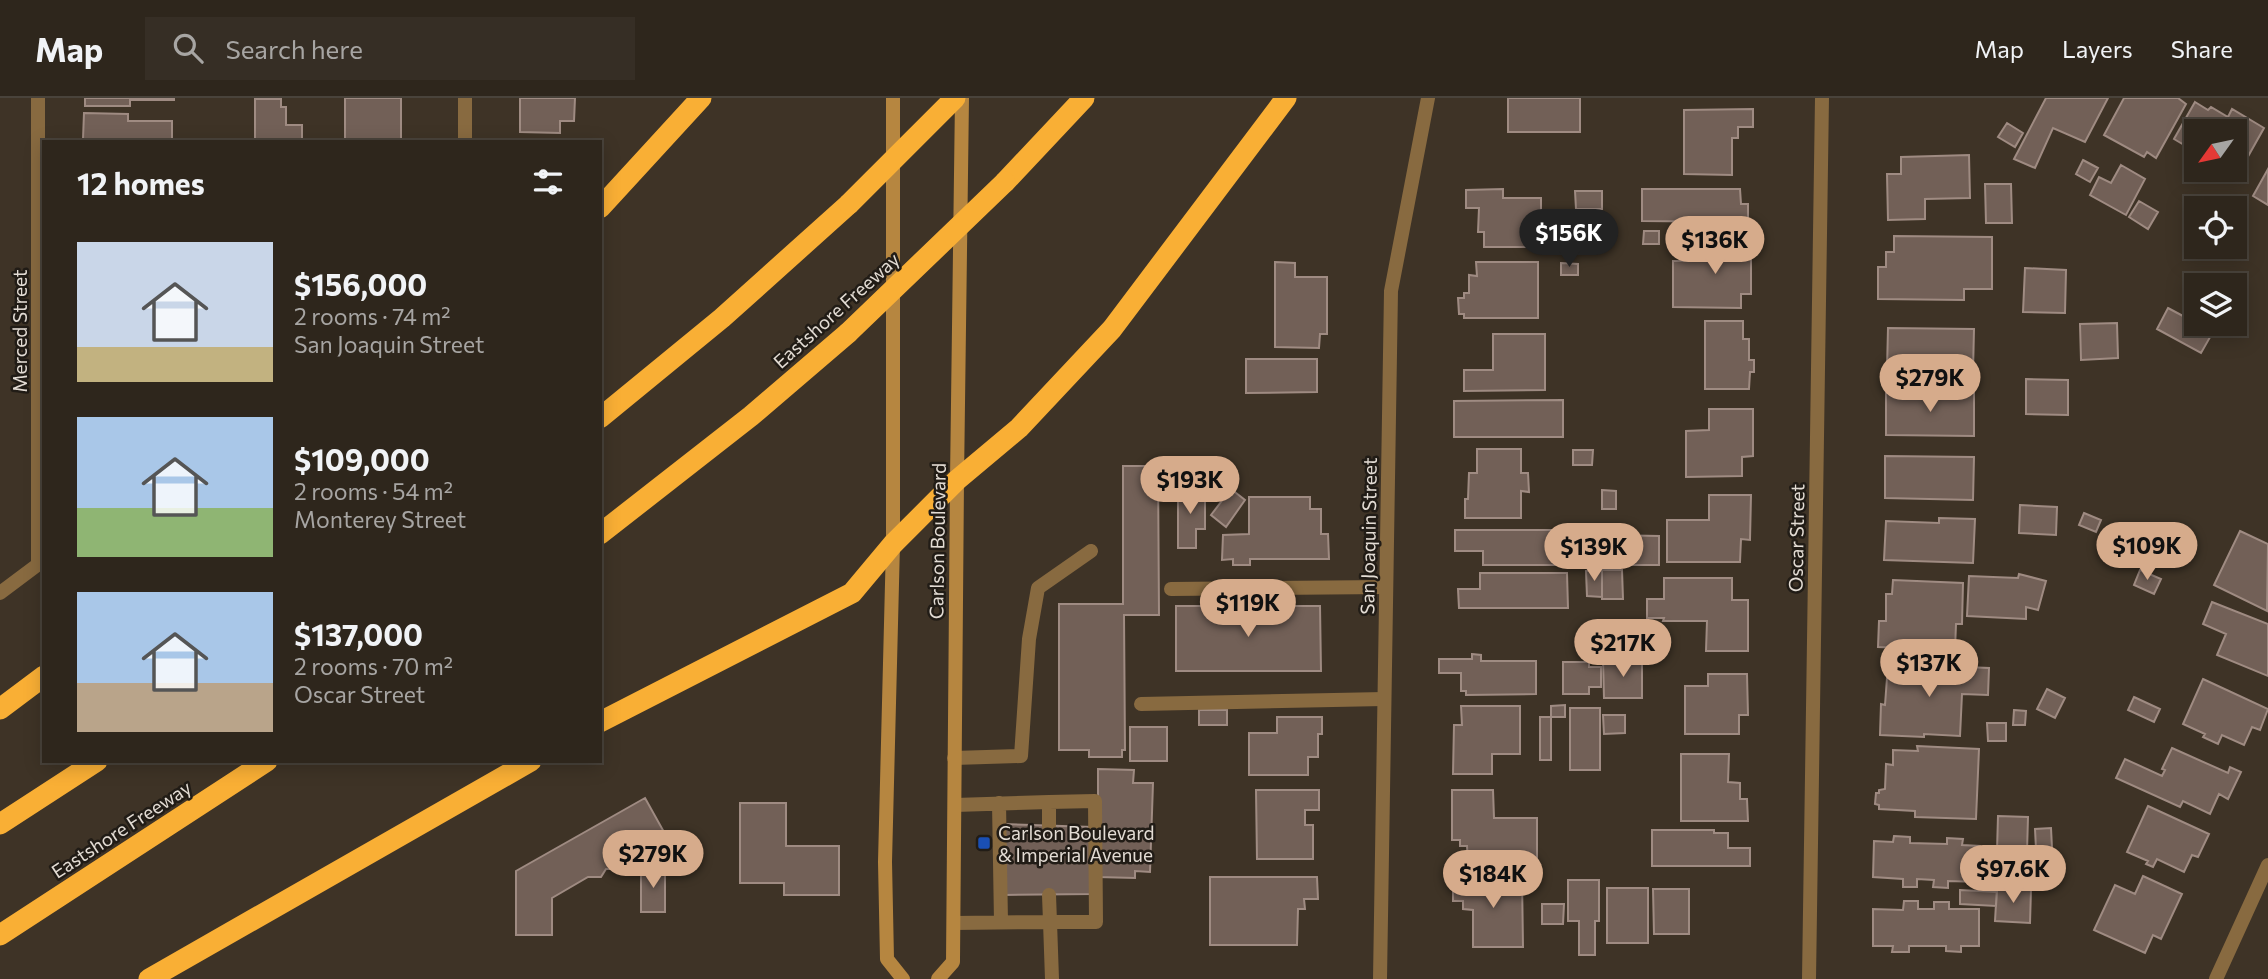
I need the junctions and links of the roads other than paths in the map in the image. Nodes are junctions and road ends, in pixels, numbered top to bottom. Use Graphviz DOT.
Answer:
graph roads {
  1 [pos="38,98"];
  2 [pos="465,98"];
  3 [pos="701,98"];
  4 [pos="893,98"];
  5 [pos="955,98"];
  6 [pos="962,98"];
  7 [pos="1084,98"];
  8 [pos="1286,98"];
  9 [pos="1428,98"];
  10 [pos="1822,98"];
  11 [pos="465,140"];
  12 [pos="602,206"];
  13 [pos="602,416"];
  14 [pos="957,480"];
  15 [pos="602,532"];
  16 [pos="893,544"];
  17 [pos="1091,551"];
  18 [pos="41,562"];
  19 [pos="1386,587"];
  20 [pos="1171,589"];
  21 [pos="0,593"];
  22 [pos="42,678"];
  23 [pos="1384,699"];
  24 [pos="1141,704"];
  25 [pos="0,709"];
  26 [pos="602,721"];
  27 [pos="954,758"];
  28 [pos="94,763"];
  29 [pos="264,763"];
  30 [pos="527,763"];
  31 [pos="1049,802"];
  32 [pos="999,803"];
  33 [pos="955,805"];
  34 [pos="0,824"];
  35 [pos="1049,825"];
  36 [pos="2268,865"];
  37 [pos="1049,895"];
  38 [pos="1001,922"];
  39 [pos="1050,922"];
  40 [pos="954,923"];
  41 [pos="0,935"];
  42 [pos="149,979"];
  43 [pos="903,979"];
  44 [pos="937,979"];
  45 [pos="1052,979"];
  46 [pos="1380,979"];
  47 [pos="1809,979"];
  48 [pos="2216,979"];
  1 -- 18 [label="street, Merced Street"];
  2 -- 11 [label="street"];
  3 -- 12 [label="highway"];
  4 -- 16 [label="main road"];
  5 -- 13 [label="highway, bridge"];
  6 -- 14 [label="main road, Carlson Boulevard"];
  7 -- 15 [label="highway, Eastshore Freeway, bridge"];
  8 -- 14 [label="highway"];
  9 -- 19 [label="street, San Joaquin Street"];
  10 -- 47 [label="street, Oscar Street"];
  14 -- 16 [label="highway"];
  14 -- 27 [label="main road, Carlson Boulevard"];
  16 -- 26 [label="highway"];
  16 -- 43 [label="main road"];
  17 -- 27 [label="street"];
  18 -- 21 [label="street"];
  19 -- 20 [label="street"];
  19 -- 23 [label="street, San Joaquin Street"];
  22 -- 25 [label="highway"];
  23 -- 24 [label="street"];
  23 -- 46 [label="street, San Joaquin Street"];
  27 -- 33 [label="main road, Carlson Boulevard"];
  28 -- 34 [label="highway"];
  29 -- 41 [label="highway, Eastshore Freeway"];
  30 -- 42 [label="highway"];
  31 -- 32 [label="street"];
  31 -- 35 [label="street"];
  31 -- 39 [label="street"];
  32 -- 33 [label="street"];
  32 -- 38 [label="street"];
  33 -- 40 [label="main road, Carlson Boulevard"];
  36 -- 48 [label="street"];
  37 -- 39 [label="street"];
  38 -- 39 [label="street"];
  38 -- 40 [label="street"];
  39 -- 45 [label="street"];
  40 -- 44 [label="main road, Carlson Boulevard"];
}
